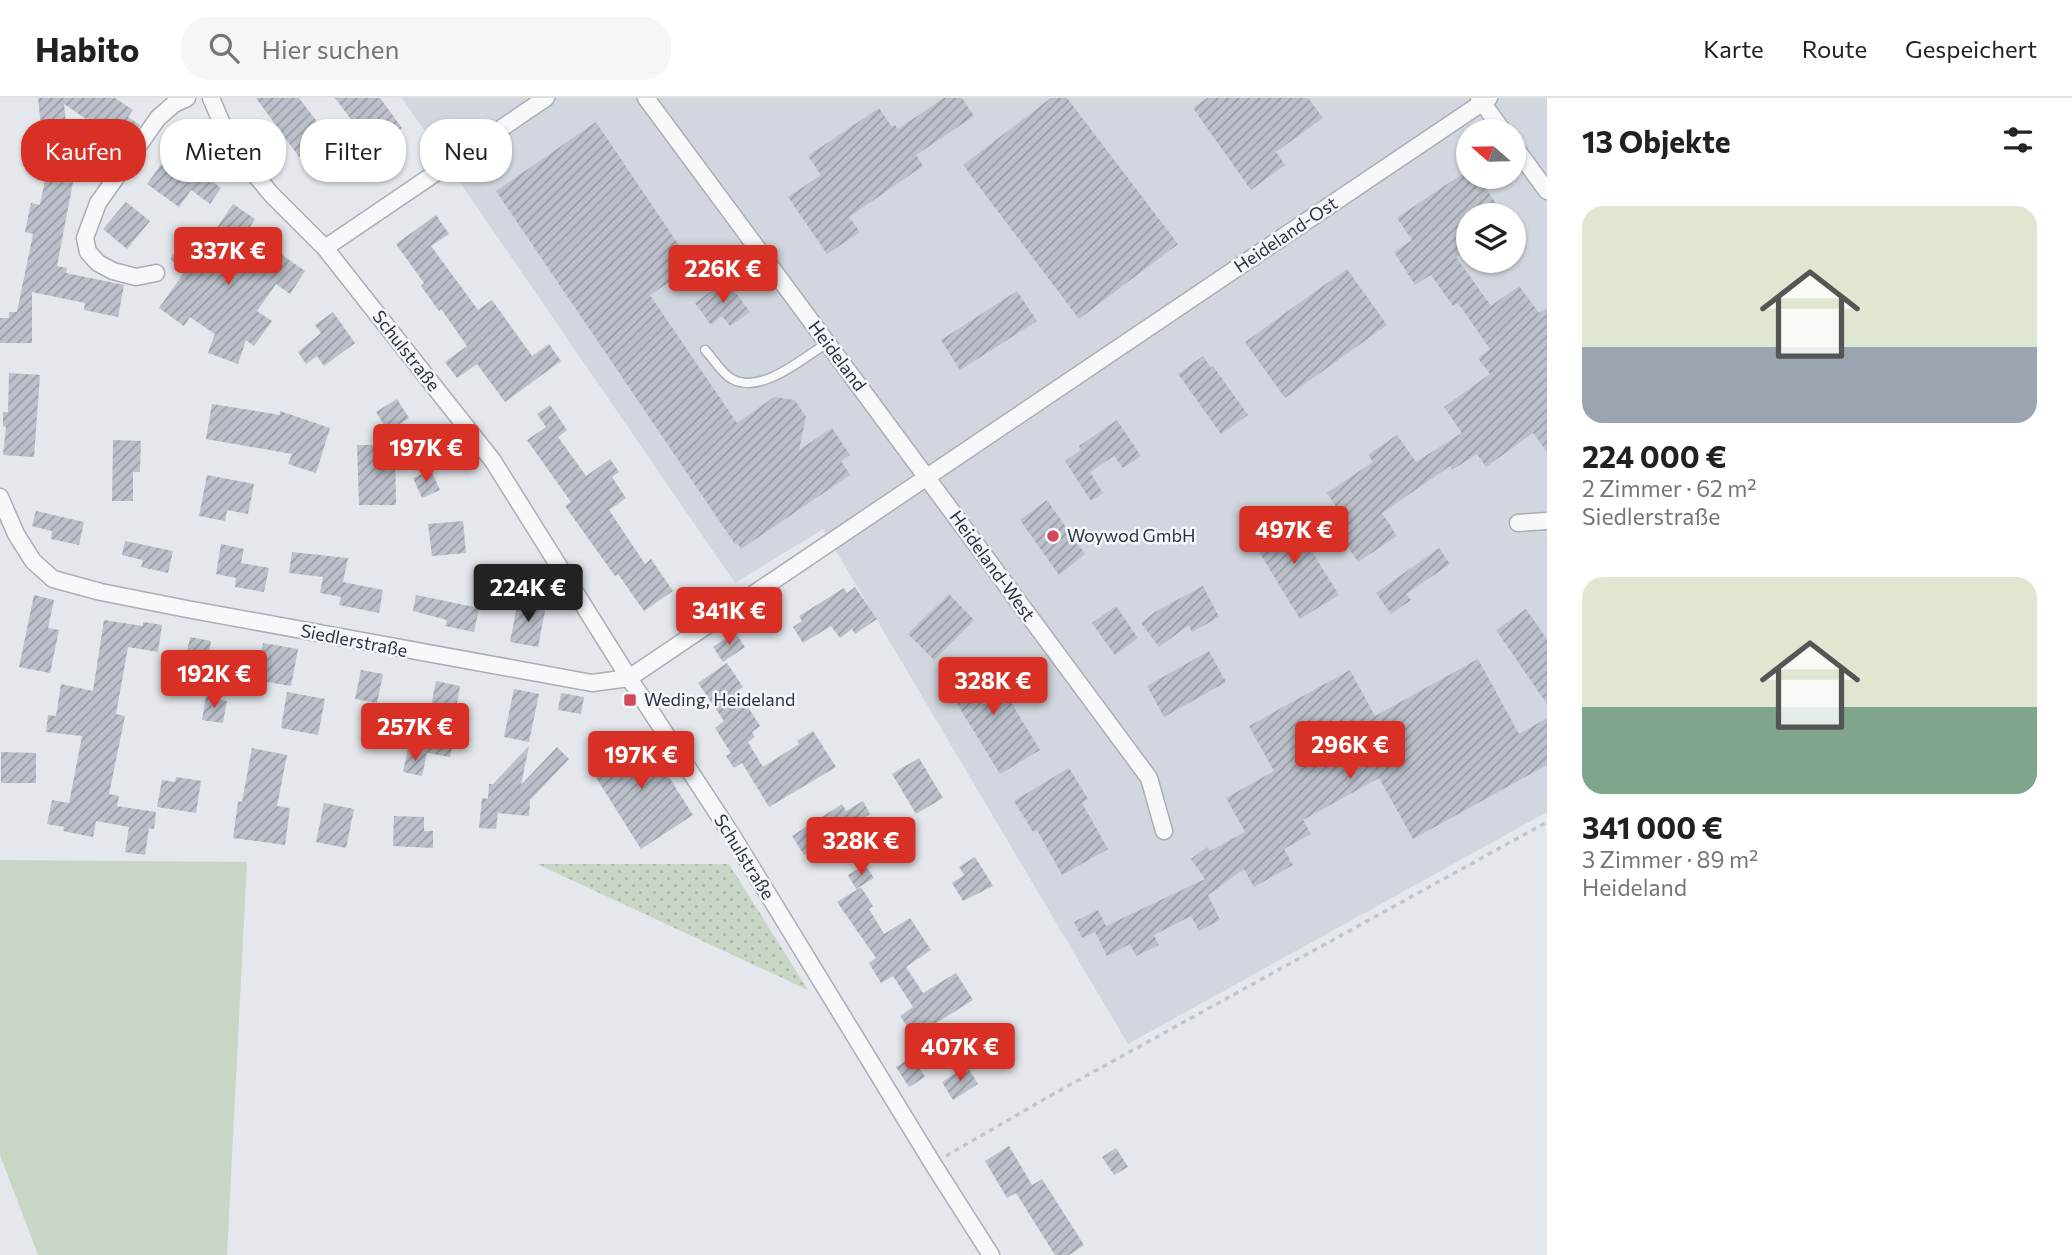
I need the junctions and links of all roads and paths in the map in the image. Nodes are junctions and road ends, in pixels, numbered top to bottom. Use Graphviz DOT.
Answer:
graph roads {
  1 [pos="187,98"];
  2 [pos="211,98"];
  3 [pos="546,98"];
  4 [pos="646,98"];
  5 [pos="1483,100"];
  6 [pos="1495,119"];
  7 [pos="1526,162"];
  8 [pos="1547,191"];
  9 [pos="325,248"];
  10 [pos="156,273"];
  11 [pos="827,343"];
  12 [pos="705,350"];
  13 [pos="928,478"];
  14 [pos="0,498"];
  15 [pos="1547,521"];
  16 [pos="1518,523"];
  17 [pos="629,678"];
  18 [pos="1547,822"];
  19 [pos="1164,831"];
  20 [pos="933,1164"];
  21 [pos="991,1255"];
  1 -- 10 [label="street"];
  2 -- 9 [label="street, Schulstraße"];
  3 -- 9 [label="street"];
  4 -- 11 [label="street, Heideland"];
  5 -- 6 [label="street, Heideland-Ost"];
  5 -- 13 [label="street, Heideland-Ost"];
  7 -- 8 [label="street"];
  9 -- 17 [label="street, Schulstraße"];
  11 -- 12 [label="lane"];
  11 -- 13 [label="street, Heideland"];
  13 -- 17 [label="street"];
  13 -- 19 [label="street, Heideland-West"];
  14 -- 17 [label="street, Siedlerstraße"];
  15 -- 16 [label="street"];
  17 -- 20 [label="street, Schulstraße"];
  18 -- 20 [label="path"];
  20 -- 21 [label="street, Schulstraße"];
}
